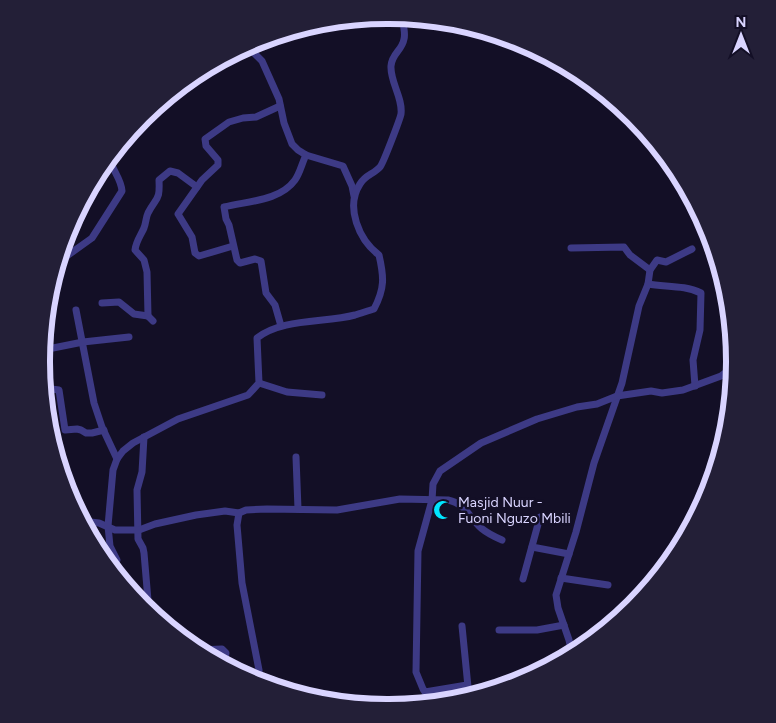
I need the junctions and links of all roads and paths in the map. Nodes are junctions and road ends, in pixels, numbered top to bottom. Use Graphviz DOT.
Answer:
graph roads {
  1 [pos="403,24"];
  2 [pos="253,52"];
  3 [pos="280,106"];
  4 [pos="306,155"];
  5 [pos="112,166"];
  6 [pos="197,187"];
  7 [pos="354,196"];
  8 [pos="233,246"];
  9 [pos="571,248"];
  10 [pos="692,249"];
  11 [pos="67,256"];
  12 [pos="650,270"];
  13 [pos="648,284"];
  14 [pos="102,303"];
  15 [pos="76,310"];
  16 [pos="281,326"];
  17 [pos="129,337"];
  18 [pos="82,342"];
  19 [pos="51,348"];
  20 [pos="726,373"];
  21 [pos="259,383"];
  22 [pos="695,386"];
  23 [pos="51,389"];
  24 [pos="322,395"];
  25 [pos="617,396"];
  26 [pos="104,430"];
  27 [pos="144,437"];
  28 [pos="296,457"];
  29 [pos="117,459"];
  30 [pos="432,500"];
  31 [pos="298,509"];
  32 [pos="239,513"];
  33 [pos="540,517"];
  34 [pos="91,523"];
  35 [pos="108,526"];
  36 [pos="139,530"];
  37 [pos="502,540"];
  38 [pos="532,547"];
  39 [pos="569,554"];
  40 [pos="116,562"];
  41 [pos="561,578"];
  42 [pos="523,579"];
  43 [pos="608,585"];
  44 [pos="148,599"];
  45 [pos="564,625"];
  46 [pos="462,626"];
  47 [pos="499,630"];
  48 [pos="571,645"];
  49 [pos="212,649"];
  50 [pos="225,657"];
  51 [pos="259,674"];
  52 [pos="468,685"];
  53 [pos="469,689"];
  1 -- 7 [label="street"];
  2 -- 3 [label="street"];
  3 -- 4 [label="street"];
  3 -- 6 [label="street"];
  4 -- 7 [label="street"];
  4 -- 8 [label="street"];
  5 -- 11 [label="street"];
  6 -- 8 [label="street"];
  6 -- 14 [label="street"];
  7 -- 16 [label="street"];
  8 -- 16 [label="street"];
  9 -- 12 [label="street"];
  10 -- 12 [label="street"];
  12 -- 13 [label="street"];
  13 -- 22 [label="street"];
  13 -- 25 [label="street"];
  15 -- 18 [label="street"];
  16 -- 21 [label="street"];
  17 -- 18 [label="street"];
  18 -- 19 [label="street"];
  18 -- 26 [label="street"];
  20 -- 22 [label="street"];
  21 -- 24 [label="street"];
  21 -- 27 [label="street"];
  22 -- 25 [label="street"];
  23 -- 26 [label="street"];
  25 -- 30 [label="street"];
  25 -- 39 [label="street"];
  26 -- 29 [label="street"];
  27 -- 29 [label="street"];
  27 -- 36 [label="street"];
  28 -- 31 [label="street"];
  29 -- 35 [label="street"];
  30 -- 31 [label="street"];
  30 -- 37 [label="street"];
  30 -- 52 [label="street"];
  31 -- 32 [label="street"];
  32 -- 36 [label="street"];
  32 -- 51 [label="street"];
  33 -- 38 [label="street"];
  34 -- 35 [label="street"];
  35 -- 36 [label="street"];
  35 -- 40 [label="street"];
  36 -- 44 [label="street"];
  38 -- 39 [label="street"];
  38 -- 42 [label="street"];
  39 -- 41 [label="street"];
  41 -- 43 [label="street"];
  41 -- 45 [label="street"];
  45 -- 47 [label="street"];
  45 -- 48 [label="street"];
  46 -- 52 [label="street"];
  49 -- 50 [label="street"];
  52 -- 53 [label="street"];
}
